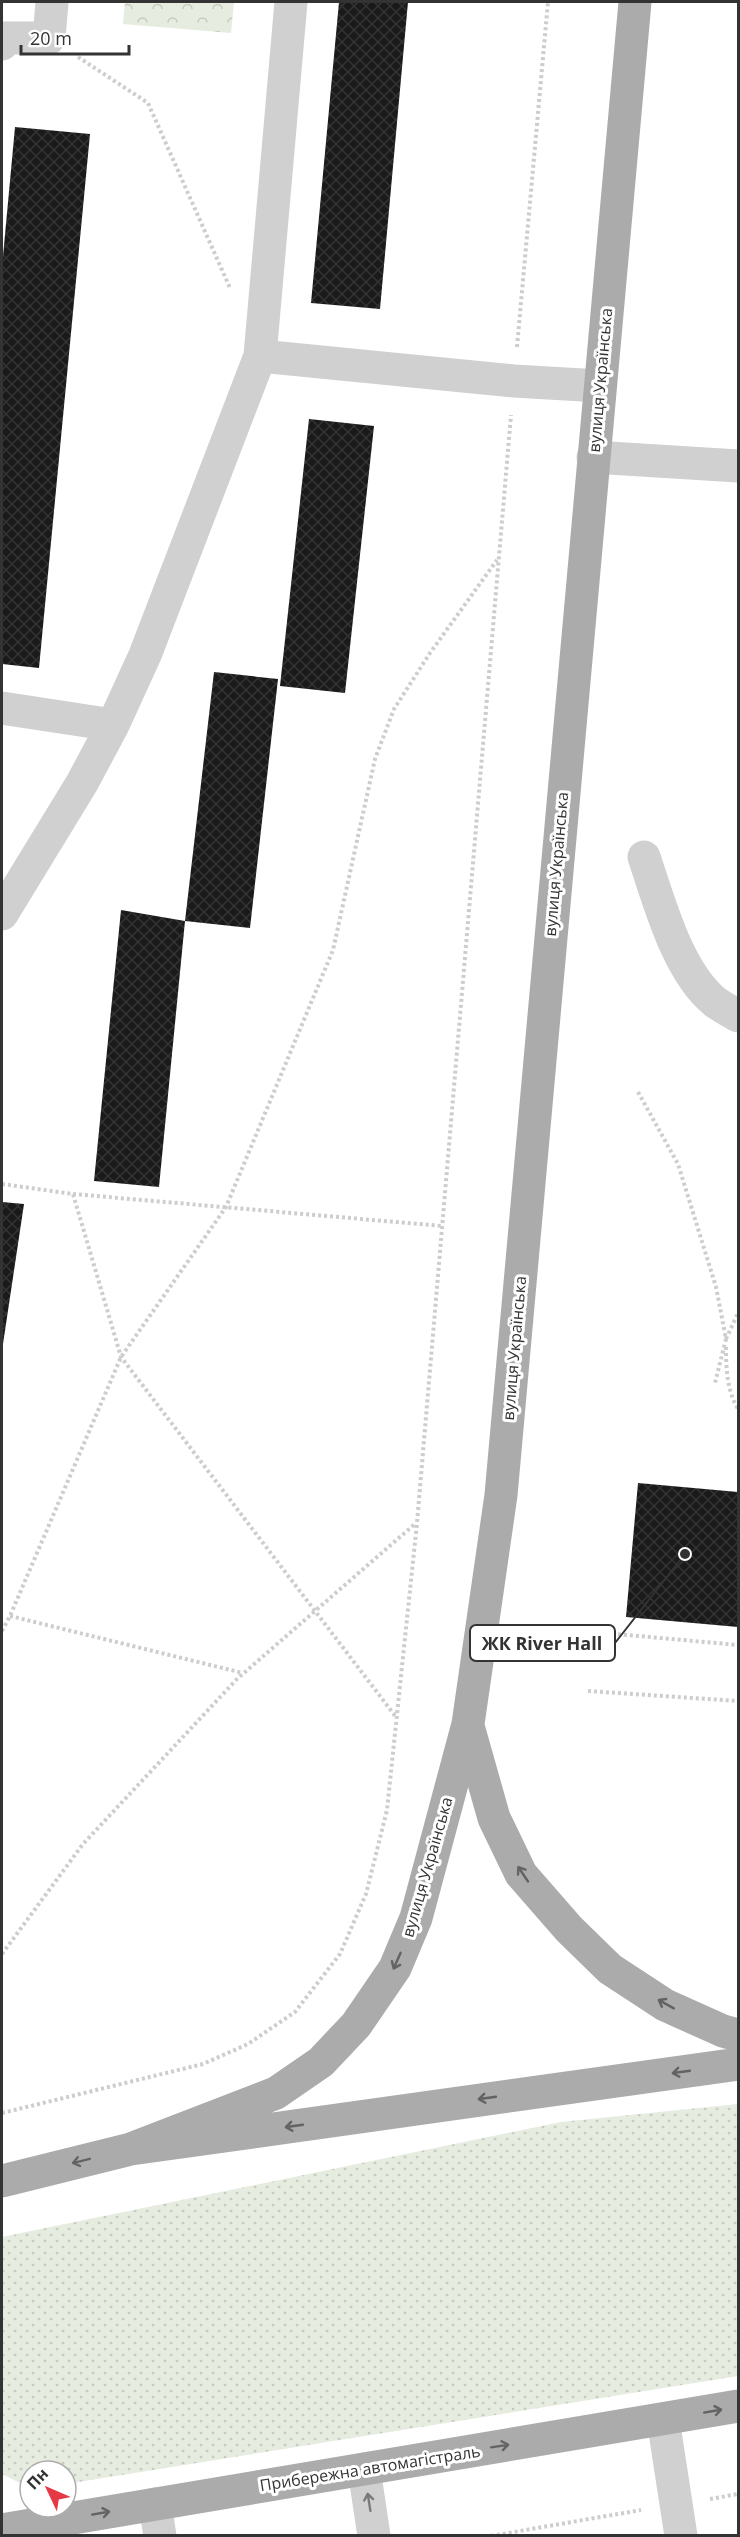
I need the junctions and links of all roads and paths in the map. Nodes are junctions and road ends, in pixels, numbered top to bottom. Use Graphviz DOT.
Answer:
graph roads {
  1 [pos="52,2"];
  2 [pos="291,2"];
  3 [pos="548,2"];
  4 [pos="635,2"];
  5 [pos="49,38"];
  6 [pos="2,44"];
  7 [pos="232,293"];
  8 [pos="260,356"];
  9 [pos="514,381"];
  10 [pos="600,386"];
  11 [pos="593,457"];
  12 [pos="738,466"];
  13 [pos="498,559"];
  14 [pos="2,708"];
  15 [pos="113,725"];
  16 [pos="645,857"];
  17 [pos="2,914"];
  18 [pos="738,1016"];
  19 [pos="638,1092"];
  20 [pos="2,1184"];
  21 [pos="73,1194"];
  22 [pos="226,1207"];
  23 [pos="442,1226"];
  24 [pos="738,1313"];
  25 [pos="726,1339"];
  26 [pos="121,1356"];
  27 [pos="715,1383"];
  28 [pos="738,1409"];
  29 [pos="417,1522"];
  30 [pos="315,1611"];
  31 [pos="10,1616"];
  32 [pos="2,1631"];
  33 [pos="594,1632"];
  34 [pos="738,1646"];
  35 [pos="243,1673"];
  36 [pos="588,1691"];
  37 [pos="738,1701"];
  38 [pos="396,1718"];
  39 [pos="468,1724"];
  40 [pos="2,1954"];
  41 [pos="738,2035"];
  42 [pos="738,2064"];
  43 [pos="2,2113"];
  44 [pos="131,2149"];
  45 [pos="3,2181"];
  46 [pos="738,2406"];
  47 [pos="663,2419"];
  48 [pos="364,2469"];
  49 [pos="738,2494"];
  50 [pos="2,2503"];
  51 [pos="155,2504"];
  52 [pos="678,2520"];
  53 [pos="43,2522"];
  54 [pos="2,2530"];
  55 [pos="160,2535"];
  56 [pos="374,2535"];
  57 [pos="491,2535"];
  1 -- 5 [label="lane"];
  2 -- 8 [label="lane"];
  3 -- 9 [label="path"];
  4 -- 10 [label="main road, вулиця Українська"];
  5 -- 6 [label="lane"];
  5 -- 7 [label="path"];
  8 -- 9 [label="lane"];
  8 -- 15 [label="lane"];
  9 -- 10 [label="lane"];
  9 -- 13 [label="path"];
  10 -- 11 [label="main road, вулиця Українська"];
  11 -- 12 [label="lane"];
  11 -- 39 [label="main road, вулиця Українська"];
  13 -- 22 [label="path"];
  13 -- 23 [label="path"];
  14 -- 15 [label="lane"];
  15 -- 17 [label="lane"];
  16 -- 18 [label="lane"];
  19 -- 25 [label="path"];
  20 -- 21 [label="path"];
  21 -- 22 [label="path"];
  21 -- 26 [label="path"];
  22 -- 23 [label="path"];
  22 -- 26 [label="path"];
  23 -- 29 [label="path"];
  24 -- 25 [label="path"];
  25 -- 27 [label="path"];
  25 -- 28 [label="path"];
  26 -- 30 [label="path"];
  26 -- 31 [label="path"];
  29 -- 30 [label="path"];
  29 -- 38 [label="path"];
  30 -- 35 [label="path"];
  30 -- 38 [label="path"];
  31 -- 32 [label="path"];
  31 -- 35 [label="path"];
  33 -- 34 [label="path"];
  35 -- 40 [label="path"];
  36 -- 37 [label="path"];
  38 -- 43 [label="path"];
  41 -- 39 [label="main road, вулиця Українська, one-way"];
  39 -- 44 [label="main road, вулиця Українська, one-way"];
  42 -- 44 [label="main road, one-way"];
  44 -- 45 [label="main road, one-way"];
  47 -- 46 [label="main road, Прибережна автомагістраль, one-way"];
  48 -- 47 [label="main road, Прибережна автомагістраль, one-way"];
  47 -- 52 [label="lane"];
  48 -- 51 [label="main road, Прибережна автомагістраль"];
  56 -- 48 [label="lane, one-way"];
  49 -- 52 [label="path"];
  50 -- 53 [label="main road"];
  53 -- 51 [label="main road, Прибережна автомагістраль, one-way"];
  51 -- 55 [label="lane"];
  52 -- 57 [label="path"];
  53 -- 54 [label="main road, Прибережна автомагістраль"];
}
